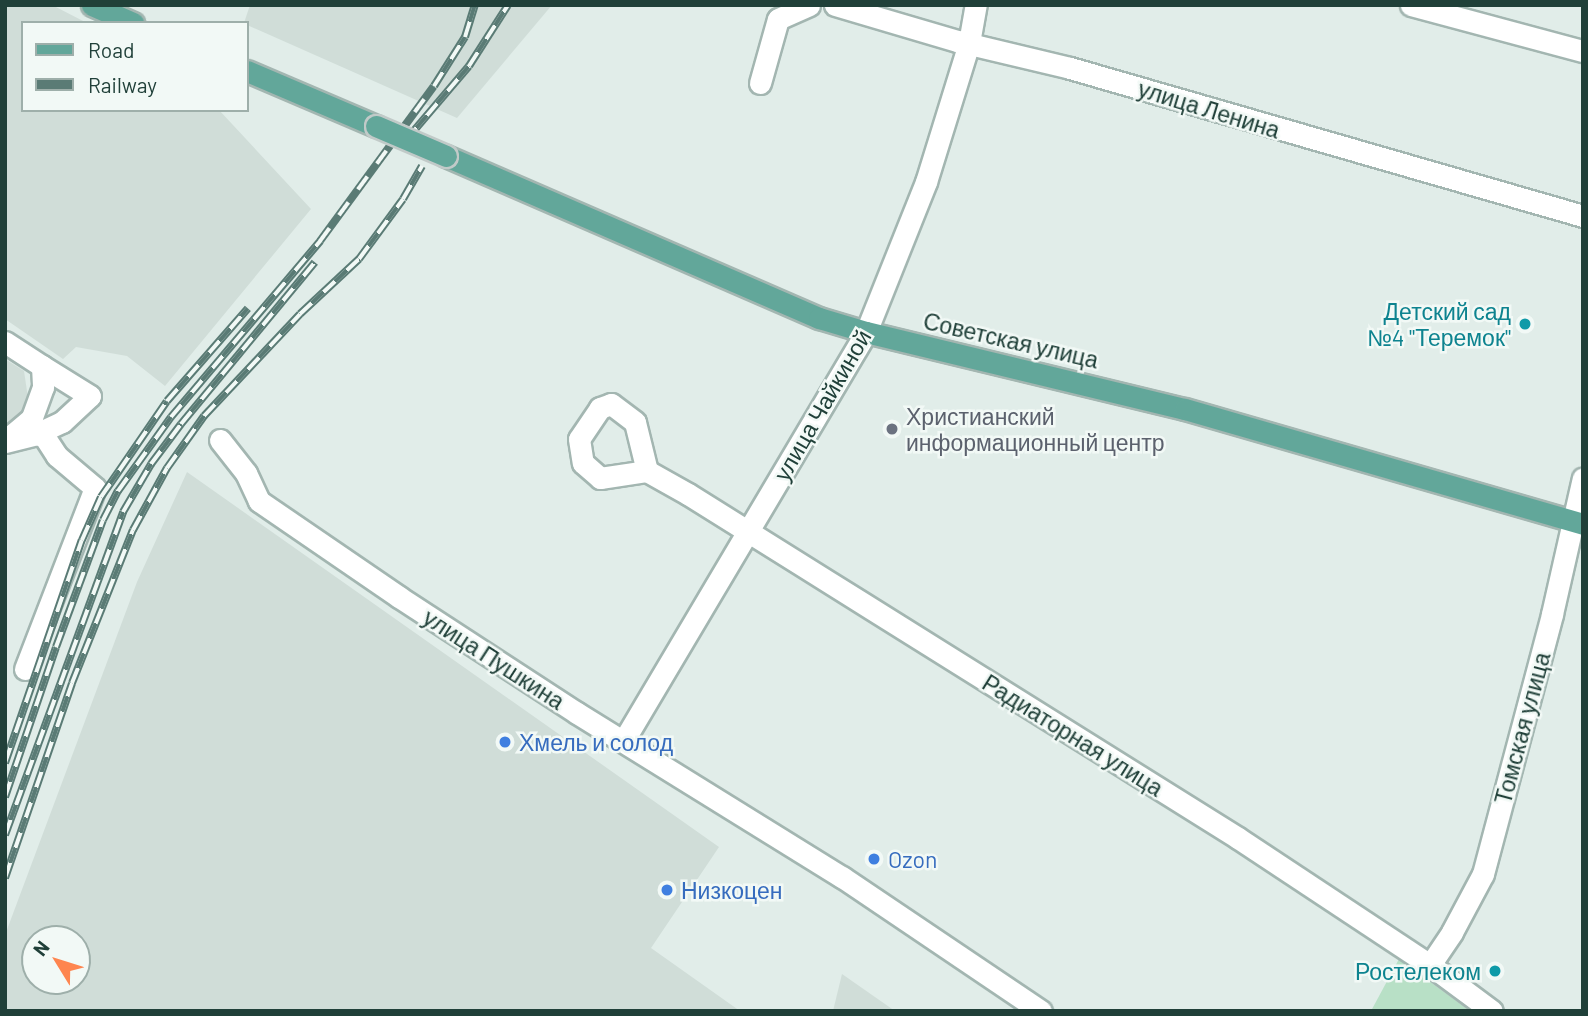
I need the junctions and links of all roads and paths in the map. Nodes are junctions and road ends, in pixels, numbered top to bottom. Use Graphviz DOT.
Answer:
graph roads {
  1 [pos="92,5"];
  2 [pos="809,5"];
  3 [pos="835,5"];
  4 [pos="976,5"];
  5 [pos="1411,5"];
  6 [pos="128,21"];
  7 [pos="969,43"];
  8 [pos="1583,51"];
  9 [pos="248,71"];
  10 [pos="760,83"];
  11 [pos="1583,216"];
  12 [pos="866,332"];
  13 [pos="5,342"];
  14 [pos="42,366"];
  15 [pos="36,434"];
  16 [pos="220,440"];
  17 [pos="5,441"];
  18 [pos="647,471"];
  19 [pos="1583,478"];
  20 [pos="1577,521"];
  21 [pos="749,531"];
  22 [pos="25,669"];
  23 [pos="624,740"];
  24 [pos="1430,965"];
  25 [pos="1041,1011"];
  26 [pos="1492,1011"];
  1 -- 6 [label="main road"];
  2 -- 10 [label="street"];
  3 -- 7 [label="street, улица Ленина"];
  4 -- 7 [label="street, улица Чайкиной"];
  5 -- 8 [label="street"];
  7 -- 11 [label="street, улица Ленина"];
  7 -- 12 [label="street, улица Чайкиной"];
  9 -- 12 [label="main road, Советская улица, bridge"];
  12 -- 20 [label="main road, Советская улица"];
  12 -- 21 [label="street, улица Чайкиной"];
  13 -- 14 [label="street"];
  14 -- 15 [label="street"];
  14 -- 17 [label="street"];
  15 -- 17 [label="street"];
  15 -- 22 [label="street"];
  16 -- 23 [label="street, улица Пушкина"];
  18 -- 21 [label="street, Радиаторная улица"];
  19 -- 20 [label="street, Томская улица"];
  20 -- 24 [label="street, Томская улица"];
  21 -- 23 [label="street, улица Чайкиной"];
  21 -- 24 [label="street, Радиаторная улица"];
  23 -- 25 [label="street, улица Пушкина"];
  24 -- 26 [label="street, Радиаторная улица"];
}
